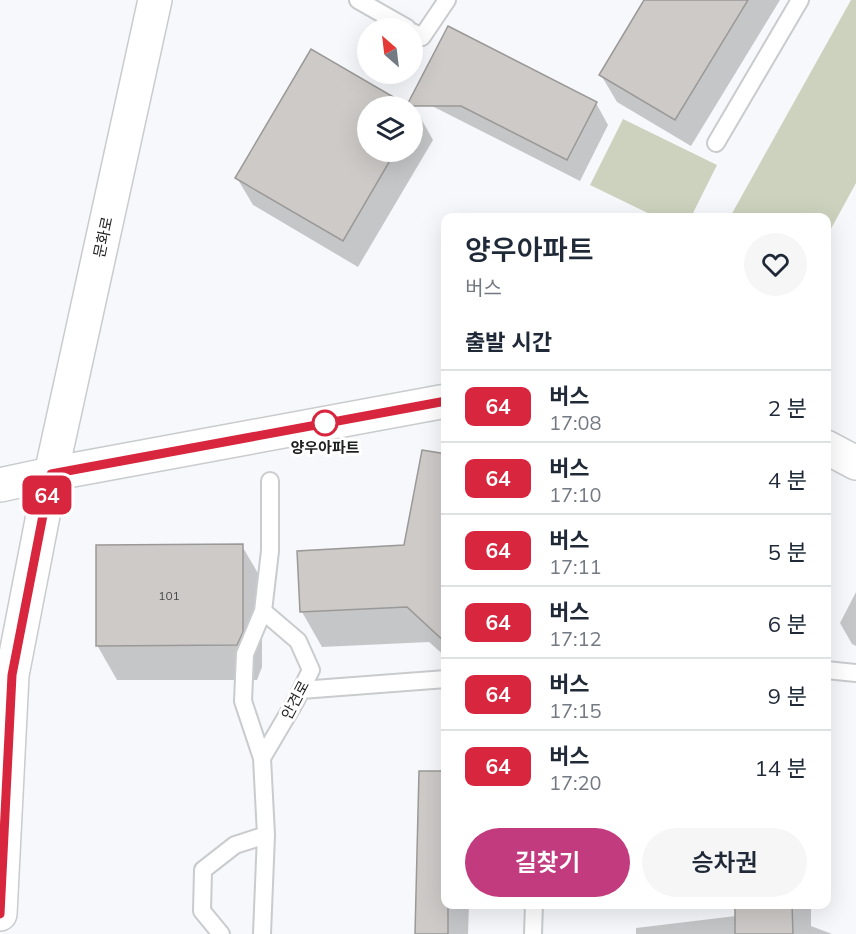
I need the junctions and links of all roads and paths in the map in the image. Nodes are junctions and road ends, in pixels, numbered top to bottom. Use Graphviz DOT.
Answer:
graph roads {
  1 [pos="155,0"];
  2 [pos="358,0"];
  3 [pos="447,0"];
  4 [pos="800,0"];
  5 [pos="390,18"];
  6 [pos="423,36"];
  7 [pos="716,143"];
  8 [pos="441,402"];
  9 [pos="831,450"];
  10 [pos="856,463"];
  11 [pos="51,474"];
  12 [pos="270,481"];
  13 [pos="0,485"];
  14 [pos="263,611"];
  15 [pos="831,670"];
  16 [pos="856,673"];
  17 [pos="441,679"];
  18 [pos="301,690"];
  19 [pos="5,694"];
  20 [pos="262,758"];
  21 [pos="3,776"];
  22 [pos="266,835"];
  23 [pos="534,909"];
  24 [pos="0,914"];
  25 [pos="221,934"];
  26 [pos="262,934"];
  27 [pos="533,934"];
  1 -- 11 [label="street, 문화로"];
  2 -- 5 [label="lane"];
  3 -- 6 [label="lane"];
  4 -- 7 [label="lane"];
  8 -- 11 [label="street"];
  9 -- 10 [label="street"];
  11 -- 13 [label="street"];
  11 -- 19 [label="street"];
  12 -- 14 [label="lane"];
  14 -- 18 [label="lane, 안견로"];
  14 -- 20 [label="lane"];
  15 -- 16 [label="lane"];
  17 -- 18 [label="lane"];
  18 -- 20 [label="lane, 안견로"];
  19 -- 21 [label="street"];
  20 -- 22 [label="lane"];
  21 -- 24 [label="street"];
  22 -- 25 [label="lane"];
  22 -- 26 [label="lane"];
  23 -- 27 [label="lane"];
}
